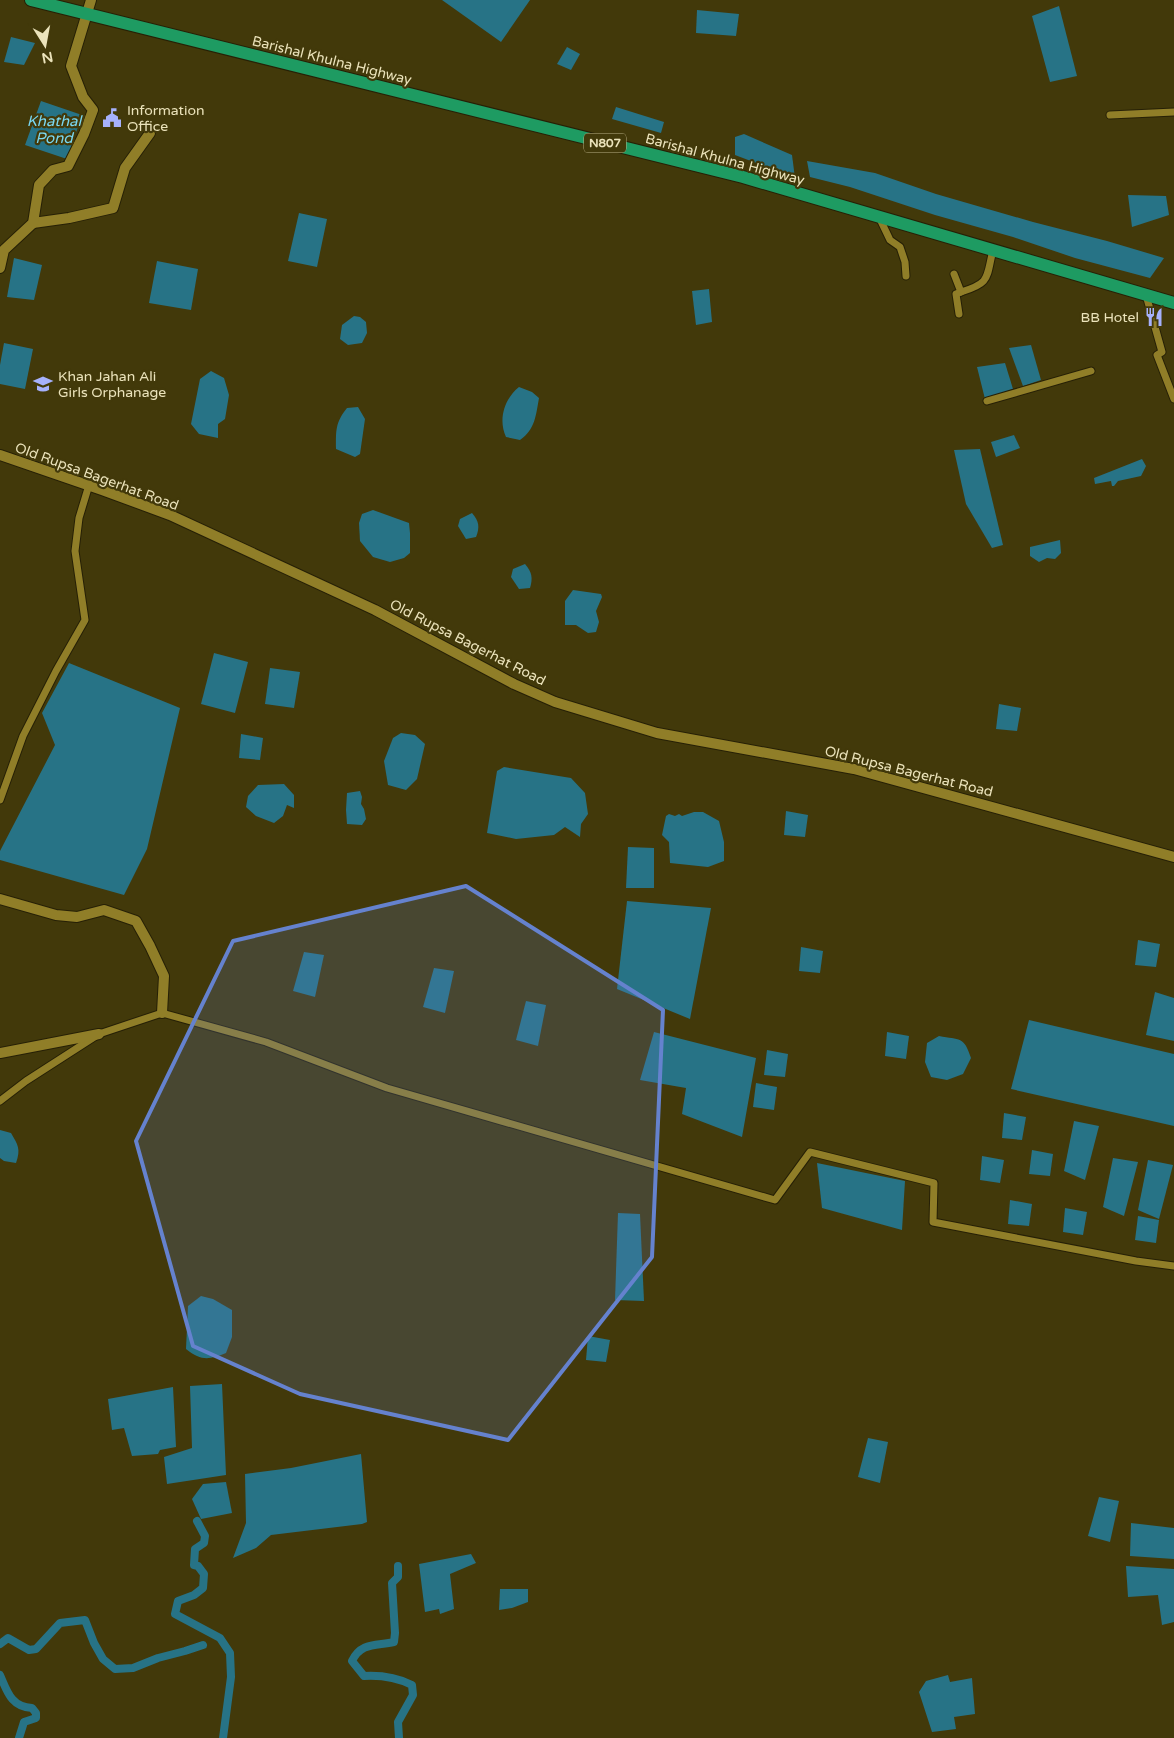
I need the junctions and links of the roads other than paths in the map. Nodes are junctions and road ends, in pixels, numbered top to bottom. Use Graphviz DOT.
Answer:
graph roads {
  1 [pos="31,0"];
  2 [pos="91,0"];
  3 [pos="88,14"];
  4 [pos="1174,112"];
  5 [pos="1110,115"];
  6 [pos="150,133"];
  7 [pos="879,217"];
  8 [pos="33,223"];
  9 [pos="992,250"];
  10 [pos="0,268"];
  11 [pos="954,274"];
  12 [pos="906,276"];
  13 [pos="962,292"];
  14 [pos="1146,295"];
  15 [pos="1174,303"];
  16 [pos="958,314"];
  17 [pos="1091,371"];
  18 [pos="1174,399"];
  19 [pos="987,400"];
  20 [pos="0,455"];
  21 [pos="89,485"];
  22 [pos="0,800"];
  23 [pos="1174,857"];
  24 [pos="0,899"];
  25 [pos="162,1013"];
  26 [pos="99,1034"];
  27 [pos="0,1053"];
  28 [pos="0,1101"];
  29 [pos="1174,1266"];
  1 -- 3 [label="highway, Barishal Khulna Highway / N807"];
  2 -- 3 [label="street"];
  3 -- 7 [label="highway, Barishal Khulna Highway / N807"];
  3 -- 8 [label="street"];
  4 -- 5 [label="street"];
  6 -- 8 [label="street"];
  7 -- 9 [label="highway, Barishal Khulna Highway / N807"];
  7 -- 12 [label="street"];
  8 -- 10 [label="street"];
  9 -- 13 [label="street"];
  9 -- 14 [label="highway, Barishal Khulna Highway / N807"];
  11 -- 13 [label="street"];
  13 -- 16 [label="street"];
  14 -- 15 [label="highway, Barishal Khulna Highway / N807"];
  14 -- 18 [label="street"];
  17 -- 19 [label="street"];
  20 -- 21 [label="street, Old Rupsa Bagerhat Road"];
  21 -- 22 [label="street"];
  21 -- 23 [label="street, Old Rupsa Bagerhat Road"];
  24 -- 25 [label="street"];
  25 -- 26 [label="street"];
  25 -- 29 [label="street"];
  26 -- 27 [label="street"];
  26 -- 28 [label="street"];
}
